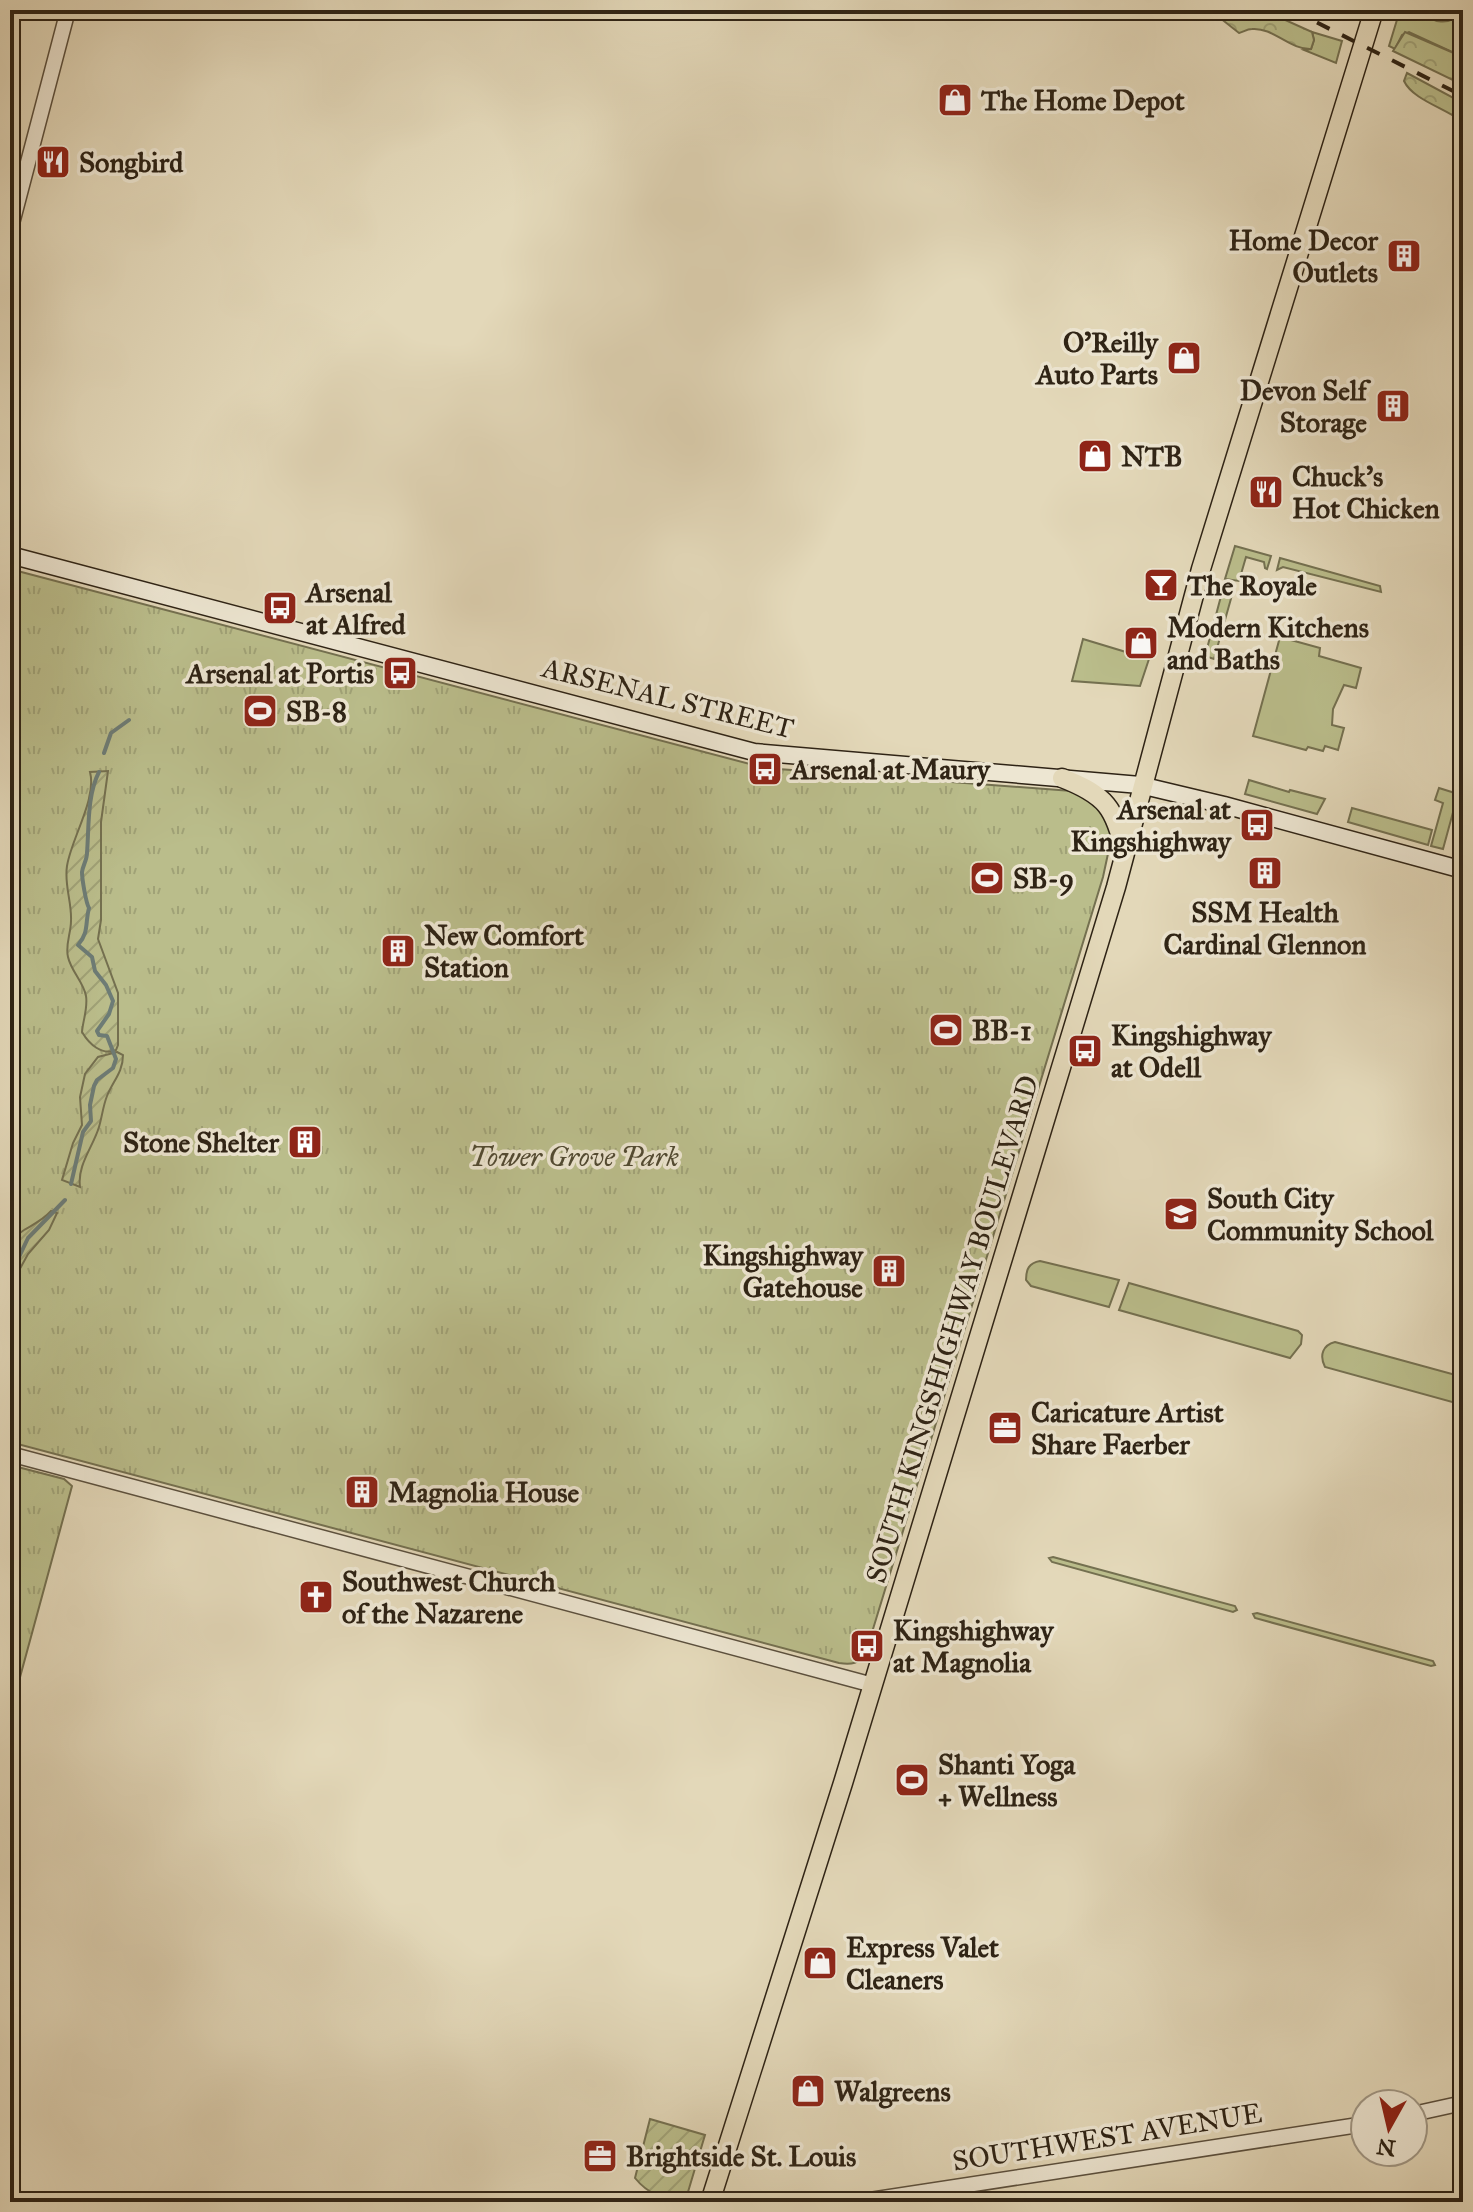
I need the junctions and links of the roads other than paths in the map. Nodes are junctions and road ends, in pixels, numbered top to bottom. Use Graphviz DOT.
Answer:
graph roads {
  1 [pos="68,10"];
  2 [pos="1374,10"];
  3 [pos="10,231"];
  4 [pos="10,555"];
  5 [pos="1062,778"];
  6 [pos="1145,786"];
  7 [pos="1125,856"];
  8 [pos="1463,870"];
  9 [pos="10,1454"];
  10 [pos="873,1685"];
  11 [pos="1463,2103"];
  12 [pos="1429,2110"];
  13 [pos="1349,2126"];
  14 [pos="710,2202"];
  15 [pos="857,2202"];
  1 -- 3 [label="street"];
  2 -- 6 [label="main road, SOUTH KINGSHIGHWAY BOULEVARD"];
  4 -- 5 [label="main road, ARSENAL STREET"];
  5 -- 6 [label="main road, ARSENAL STREET"];
  5 -- 7 [label="main road"];
  6 -- 7 [label="main road, SOUTH KINGSHIGHWAY BOULEVARD"];
  6 -- 8 [label="main road, ARSENAL STREET"];
  7 -- 10 [label="main road, SOUTH KINGSHIGHWAY BOULEVARD"];
  9 -- 10 [label="street"];
  10 -- 14 [label="main road, SOUTH KINGSHIGHWAY BOULEVARD"];
  11 -- 12 [label="street"];
  13 -- 15 [label="street, SOUTHWEST AVENUE"];
}
